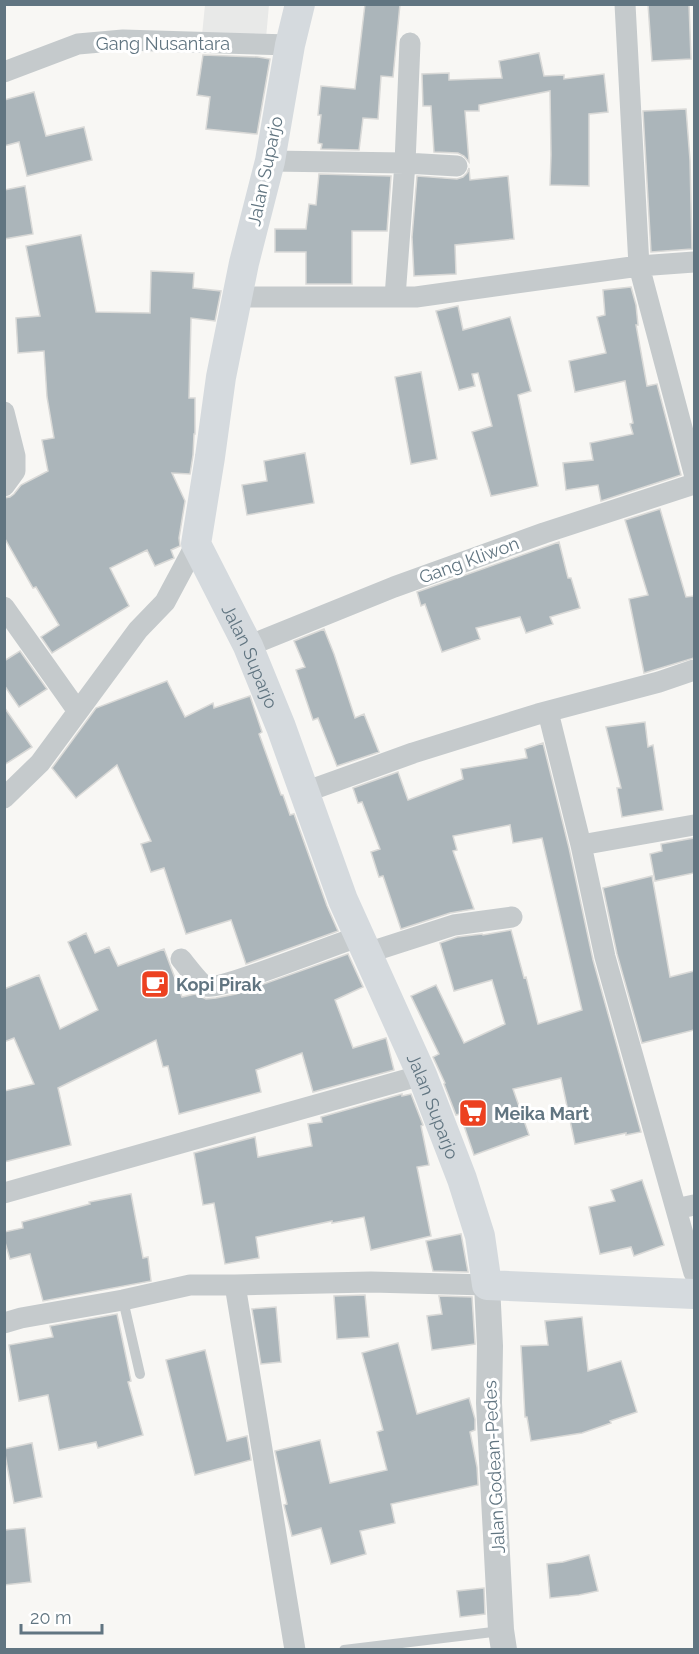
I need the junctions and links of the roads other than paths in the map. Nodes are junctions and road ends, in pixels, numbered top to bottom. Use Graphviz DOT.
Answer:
graph roads {
  1 [pos="300,4"];
  2 [pos="625,4"];
  3 [pos="410,43"];
  4 [pos="290,45"];
  5 [pos="4,72"];
  6 [pos="270,160"];
  7 [pos="405,163"];
  8 [pos="457,166"];
  9 [pos="694,262"];
  10 [pos="639,266"];
  11 [pos="237,297"];
  12 [pos="395,297"];
  13 [pos="4,412"];
  14 [pos="694,473"];
  15 [pos="694,484"];
  16 [pos="4,486"];
  17 [pos="196,544"];
  18 [pos="4,607"];
  19 [pos="248,646"];
  20 [pos="694,670"];
  21 [pos="77,710"];
  22 [pos="549,711"];
  23 [pos="305,792"];
  24 [pos="4,798"];
  25 [pos="694,825"];
  26 [pos="581,845"];
  27 [pos="512,917"];
  28 [pos="364,944"];
  29 [pos="181,959"];
  30 [pos="422,1075"];
  31 [pos="4,1192"];
  32 [pos="686,1207"];
  33 [pos="694,1273"];
  34 [pos="235,1285"];
  35 [pos="487,1285"];
  36 [pos="694,1294"];
  37 [pos="123,1300"];
  38 [pos="4,1323"];
  39 [pos="140,1374"];
  40 [pos="502,1640"];
  41 [pos="295,1650"];
  42 [pos="344,1650"];
  1 -- 4 [label="main road, Jalan Suparjo"];
  2 -- 10 [label="street"];
  3 -- 7 [label="street"];
  4 -- 5 [label="street, Gang Nusantara"];
  4 -- 6 [label="main road, Jalan Suparjo"];
  6 -- 7 [label="street"];
  6 -- 11 [label="main road, Jalan Suparjo"];
  7 -- 8 [label="street"];
  7 -- 12 [label="street"];
  9 -- 10 [label="street"];
  10 -- 12 [label="street"];
  10 -- 14 [label="street"];
  11 -- 12 [label="street"];
  11 -- 17 [label="main road, Jalan Suparjo"];
  13 -- 16 [label="street"];
  15 -- 19 [label="street, Gang Kliwon"];
  17 -- 19 [label="main road, Jalan Suparjo"];
  17 -- 21 [label="street"];
  18 -- 21 [label="street"];
  19 -- 23 [label="main road, Jalan Suparjo"];
  20 -- 22 [label="street"];
  21 -- 24 [label="street"];
  22 -- 23 [label="street"];
  22 -- 26 [label="street"];
  23 -- 28 [label="main road, Jalan Suparjo"];
  25 -- 26 [label="street"];
  26 -- 32 [label="street"];
  27 -- 28 [label="street"];
  28 -- 29 [label="street"];
  28 -- 30 [label="main road, Jalan Suparjo"];
  30 -- 31 [label="street"];
  30 -- 35 [label="main road, Jalan Suparjo"];
  32 -- 33 [label="street"];
  34 -- 35 [label="street"];
  34 -- 37 [label="street"];
  34 -- 41 [label="street"];
  35 -- 36 [label="main road"];
  35 -- 40 [label="street, Jalan Godean-Pedes"];
  37 -- 38 [label="street"];
  37 -- 39 [label="lane"];
  40 -- 42 [label="lane"];
}
